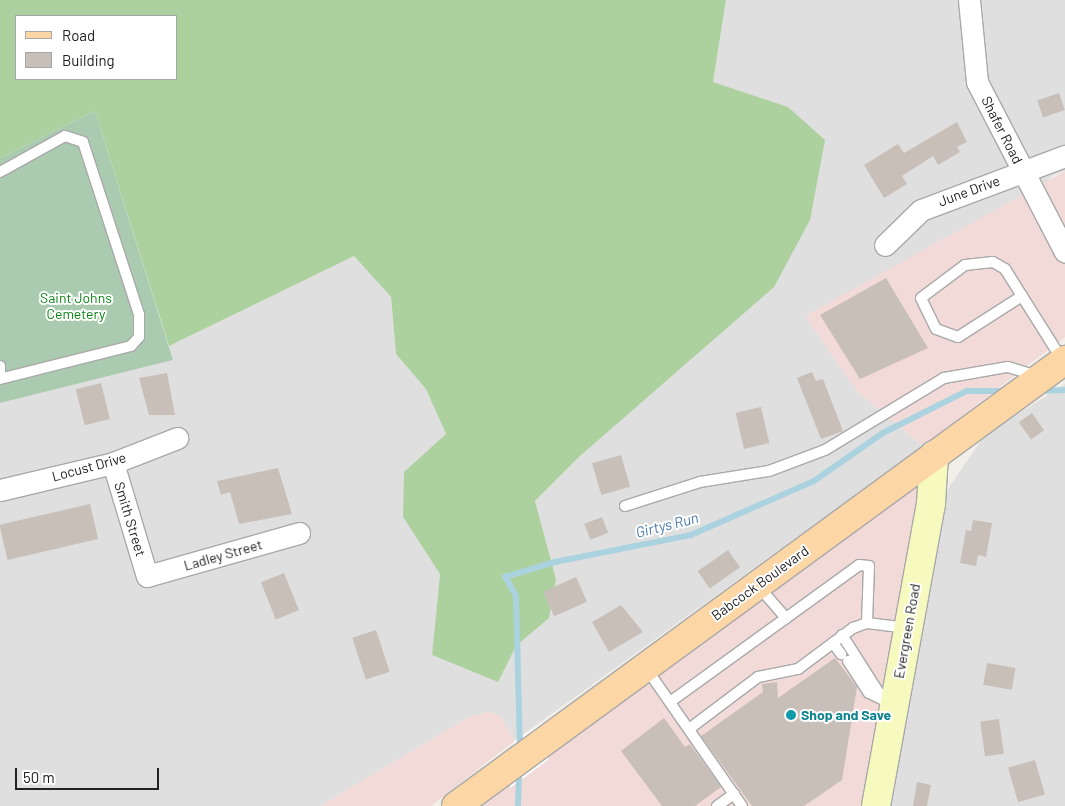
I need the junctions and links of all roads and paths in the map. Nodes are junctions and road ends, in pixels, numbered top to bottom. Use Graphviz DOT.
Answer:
graph roads {
  1 [pos="969,0"];
  2 [pos="1065,156"];
  3 [pos="0,172"];
  4 [pos="1024,173"];
  5 [pos="885,245"];
  6 [pos="1065,252"];
  7 [pos="1022,296"];
  8 [pos="1064,361"];
  9 [pos="0,366"];
  10 [pos="0,374"];
  11 [pos="0,379"];
  12 [pos="1035,381"];
  13 [pos="177,438"];
  14 [pos="934,455"];
  15 [pos="114,463"];
  16 [pos="0,490"];
  17 [pos="625,506"];
  18 [pos="299,533"];
  19 [pos="147,576"];
  20 [pos="757,585"];
  21 [pos="786,618"];
  22 [pos="867,623"];
  23 [pos="906,628"];
  24 [pos="842,635"];
  25 [pos="833,642"];
  26 [pos="646,667"];
  27 [pos="889,701"];
  28 [pos="670,702"];
  29 [pos="689,729"];
  30 [pos="734,794"];
  31 [pos="456,806"];
  32 [pos="717,806"];
  33 [pos="742,806"];
  34 [pos="876,806"];
  1 -- 4 [label="street, Shafer Road"];
  2 -- 4 [label="street, June Drive"];
  3 -- 11 [label="lane"];
  4 -- 5 [label="street, June Drive"];
  4 -- 6 [label="street, Shafer Road"];
  7 -- 7 [label="lane"];
  7 -- 8 [label="lane"];
  8 -- 12 [label="main road, Babcock Boulevard"];
  9 -- 10 [label="lane"];
  12 -- 14 [label="main road, Babcock Boulevard"];
  12 -- 17 [label="lane"];
  13 -- 15 [label="street, Locust Drive"];
  14 -- 20 [label="main road, Babcock Boulevard"];
  14 -- 23 [label="street, Evergreen Road"];
  15 -- 16 [label="street, Locust Drive"];
  15 -- 19 [label="street, Smith Street"];
  18 -- 19 [label="street, Ladley Street"];
  20 -- 21 [label="lane"];
  20 -- 26 [label="main road, Babcock Boulevard"];
  21 -- 22 [label="lane"];
  21 -- 28 [label="lane"];
  22 -- 23 [label="lane"];
  22 -- 24 [label="lane"];
  23 -- 27 [label="street, Evergreen Road"];
  24 -- 25 [label="lane"];
  24 -- 27 [label="lane"];
  25 -- 27 [label="lane"];
  25 -- 29 [label="lane"];
  26 -- 28 [label="lane"];
  26 -- 31 [label="main road, Babcock Boulevard"];
  27 -- 34 [label="street, Evergreen Road"];
  28 -- 29 [label="lane"];
  29 -- 30 [label="lane"];
  30 -- 32 [label="lane"];
  30 -- 33 [label="lane"];
}
